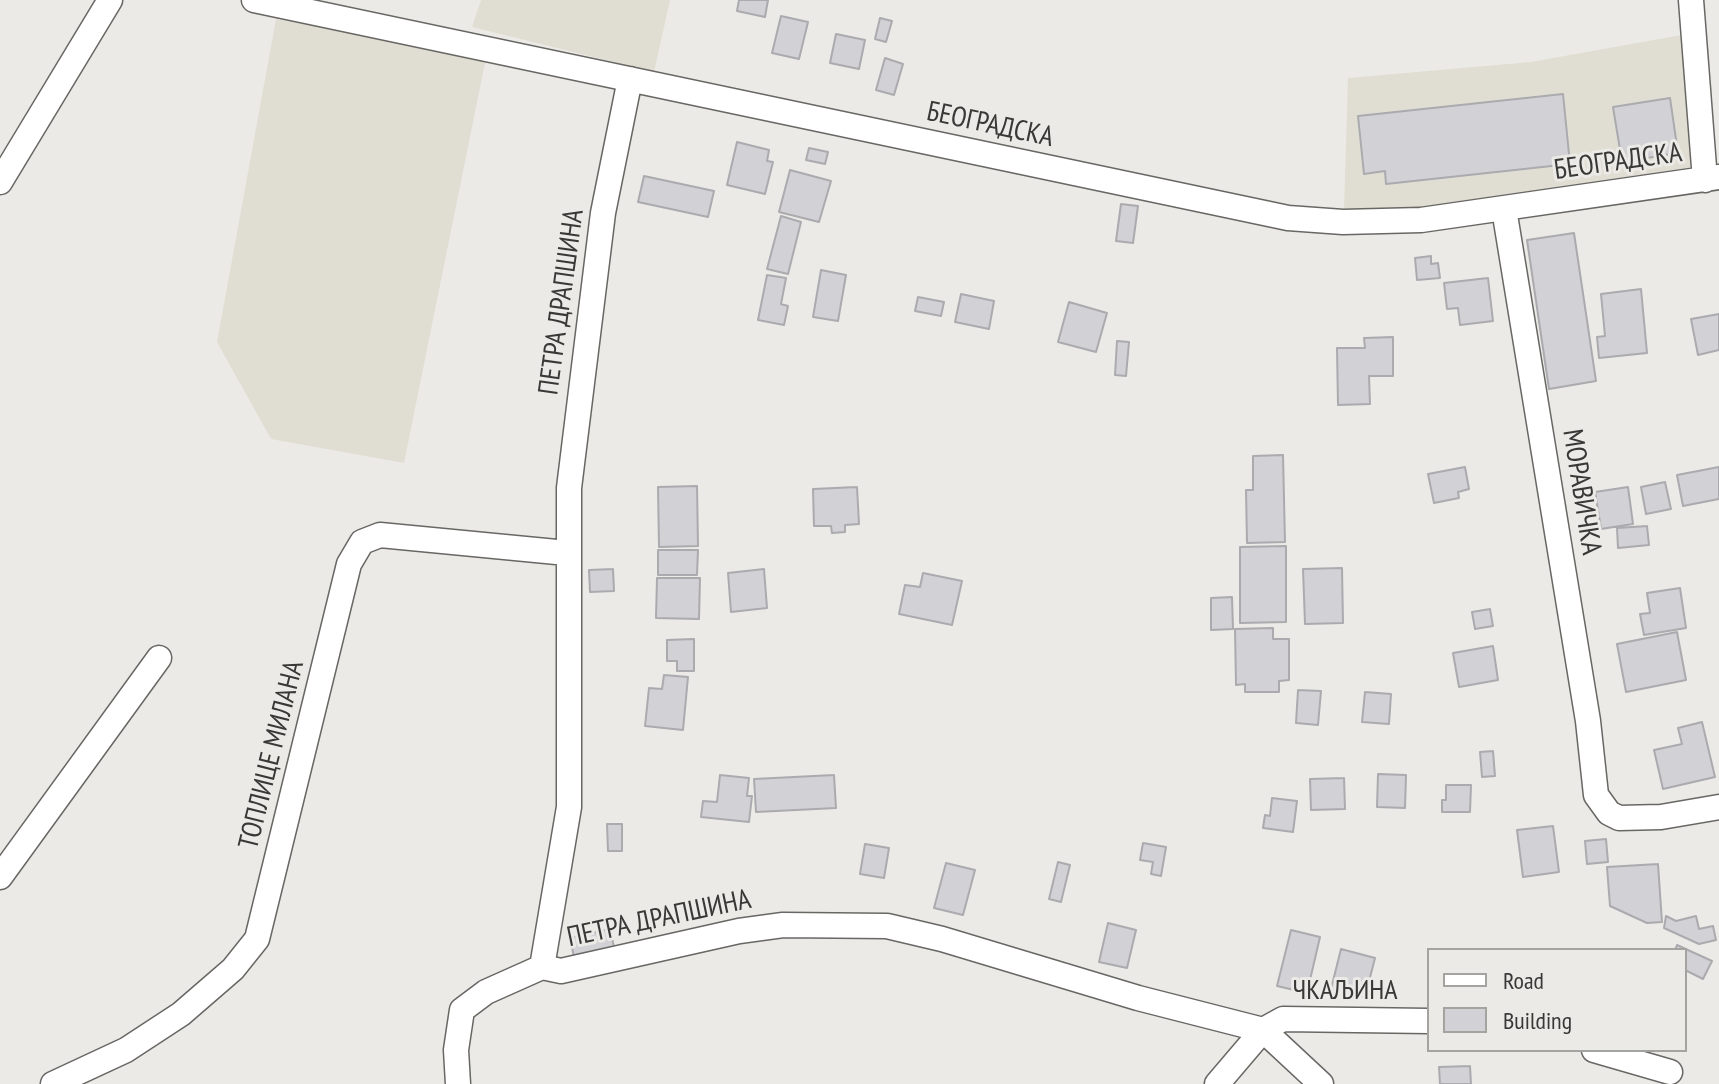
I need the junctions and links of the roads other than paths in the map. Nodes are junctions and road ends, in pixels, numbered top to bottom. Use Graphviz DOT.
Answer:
graph roads {
  1 [pos="110,0"];
  2 [pos="254,0"];
  3 [pos="1691,0"];
  4 [pos="630,79"];
  5 [pos="1712,179"];
  6 [pos="0,182"];
  7 [pos="1504,209"];
  8 [pos="567,553"];
  9 [pos="159,658"];
  10 [pos="1719,807"];
  11 [pos="0,877"];
  12 [pos="542,967"];
  13 [pos="1427,1021"];
  14 [pos="1263,1030"];
  15 [pos="1601,1052"];
  16 [pos="1670,1072"];
  17 [pos="53,1084"];
  18 [pos="458,1084"];
  19 [pos="1217,1084"];
  20 [pos="1321,1084"];
  1 -- 6 [label="street"];
  2 -- 4 [label="street, БЕОГРАДСКА"];
  3 -- 5 [label="street"];
  4 -- 7 [label="street, БЕОГРАДСКА"];
  4 -- 8 [label="street, ПЕТРА ДРАПШИНА"];
  5 -- 7 [label="street, БЕОГРАДСКА"];
  7 -- 10 [label="street, МОРАВИЧКА"];
  8 -- 12 [label="street, ПЕТРА ДРАПШИНА"];
  8 -- 17 [label="street, ТОПЛИЦЕ МИЛАНА"];
  9 -- 11 [label="street"];
  12 -- 14 [label="street, ПЕТРА ДРАПШИНА"];
  12 -- 18 [label="street"];
  13 -- 14 [label="street, ЧКАЉИНА"];
  14 -- 19 [label="street"];
  14 -- 20 [label="street"];
  15 -- 16 [label="street"];
}
